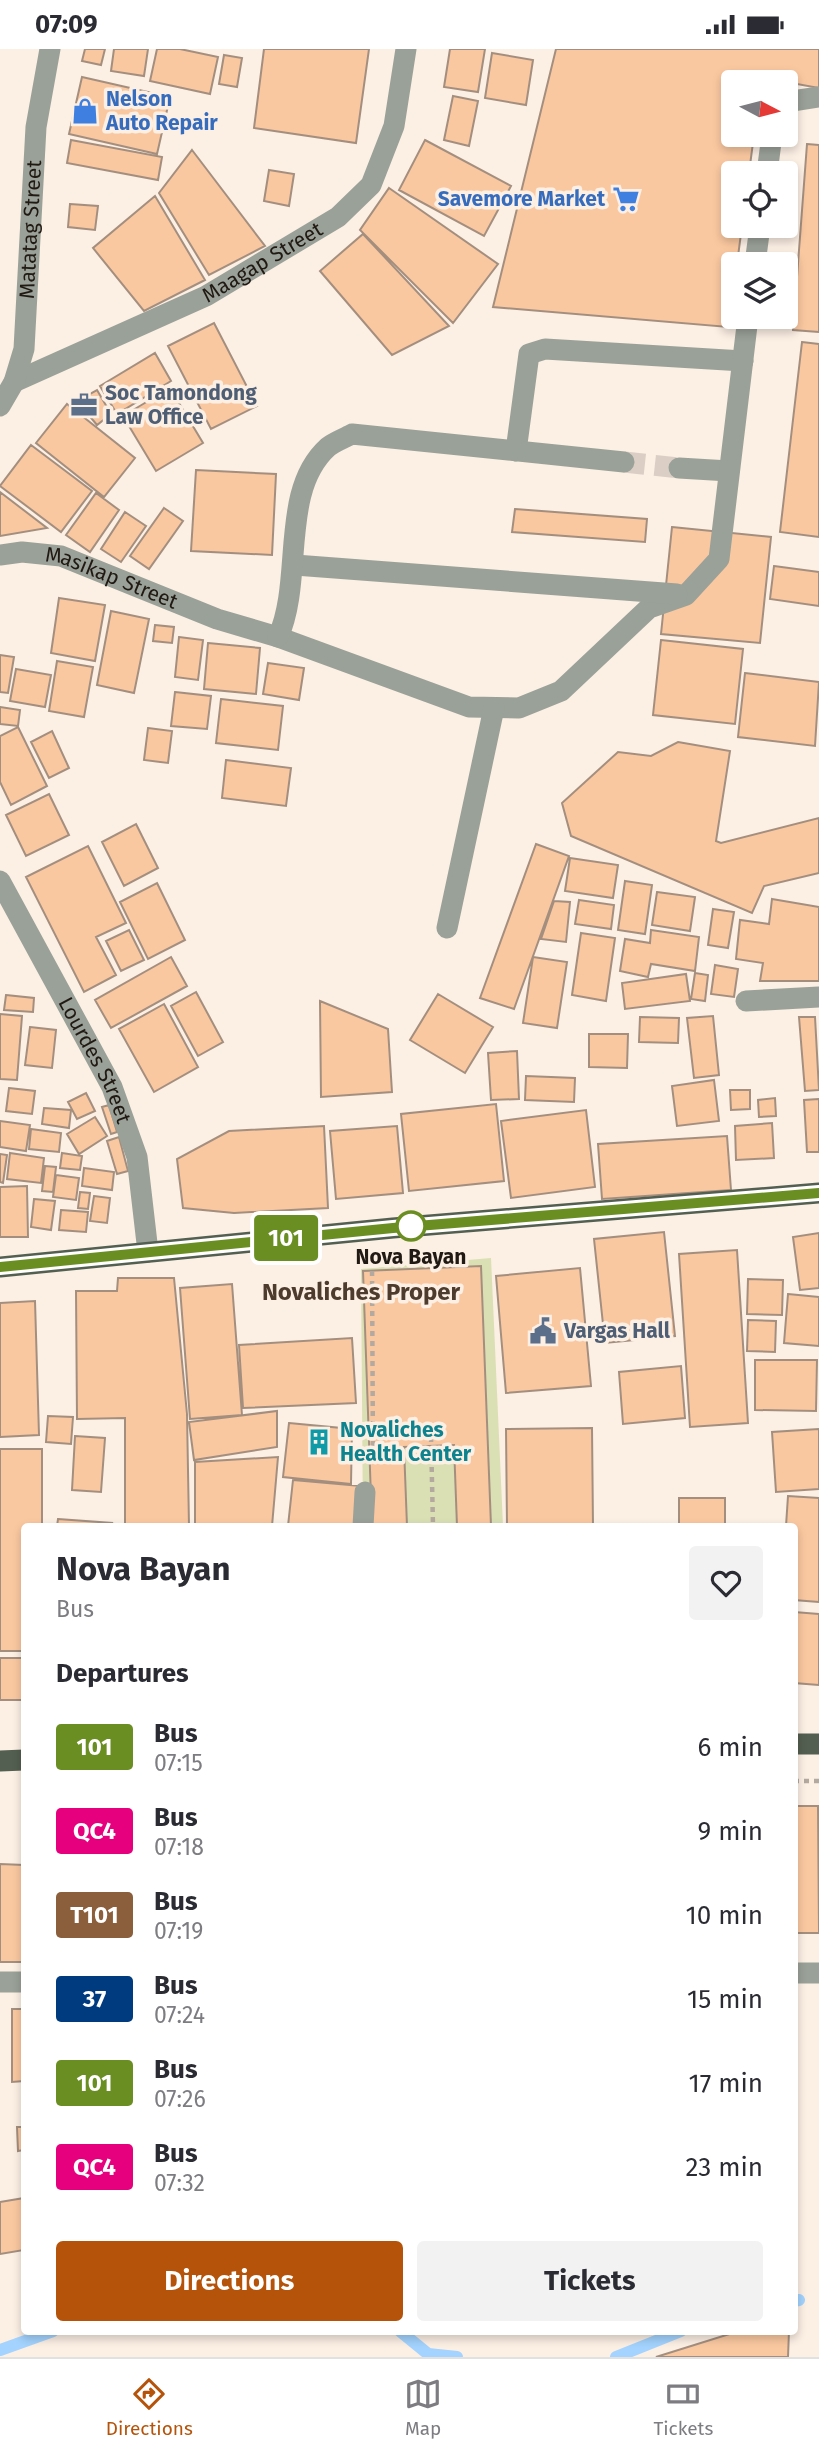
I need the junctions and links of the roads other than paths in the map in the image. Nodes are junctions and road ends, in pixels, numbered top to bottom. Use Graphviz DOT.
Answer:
graph roads {
  1 [pos="50,49"];
  2 [pos="406,49"];
  3 [pos="819,97"];
  4 [pos="798,100"];
  5 [pos="747,329"];
  6 [pos="743,361"];
  7 [pos="15,382"];
  8 [pos="0,406"];
  9 [pos="516,451"];
  10 [pos="624,462"];
  11 [pos="679,468"];
  12 [pos="729,471"];
  13 [pos="0,555"];
  14 [pos="295,565"];
  15 [pos="686,595"];
  16 [pos="278,637"];
  17 [pos="494,708"];
  18 [pos="0,881"];
  19 [pos="10,918"];
  20 [pos="447,928"];
  21 [pos="819,997"];
  22 [pos="746,1001"];
  23 [pos="819,1193"];
  24 [pos="148,1252"];
  25 [pos="0,1267"];
  26 [pos="365,1492"];
  27 [pos="363,1523"];
  28 [pos="798,1744"];
  29 [pos="819,1744"];
  30 [pos="21,1760"];
  31 [pos="0,1761"];
  32 [pos="798,1973"];
  33 [pos="819,1973"];
  34 [pos="0,1982"];
  35 [pos="21,1982"];
  1 -- 7 [label="street, Matatag Street"];
  2 -- 7 [label="street, Maagap Street"];
  3 -- 4 [label="street"];
  5 -- 6 [label="street"];
  6 -- 9 [label="street"];
  6 -- 12 [label="street"];
  7 -- 8 [label="street, Matatag Street"];
  9 -- 10 [label="street"];
  9 -- 14 [label="street"];
  11 -- 12 [label="street"];
  12 -- 15 [label="street"];
  13 -- 16 [label="street, Masikap Street"];
  14 -- 15 [label="street"];
  14 -- 16 [label="street"];
  15 -- 17 [label="street, Masikap Street"];
  16 -- 17 [label="street, Masikap Street"];
  17 -- 20 [label="street"];
  18 -- 19 [label="street, Lourdes Street"];
  19 -- 24 [label="street, Lourdes Street"];
  21 -- 22 [label="street"];
  23 -- 24 [label="main road"];
  24 -- 25 [label="main road"];
  26 -- 27 [label="street"];
  28 -- 29 [label="main road"];
  30 -- 31 [label="main road"];
  32 -- 33 [label="street"];
  34 -- 35 [label="street"];
}
